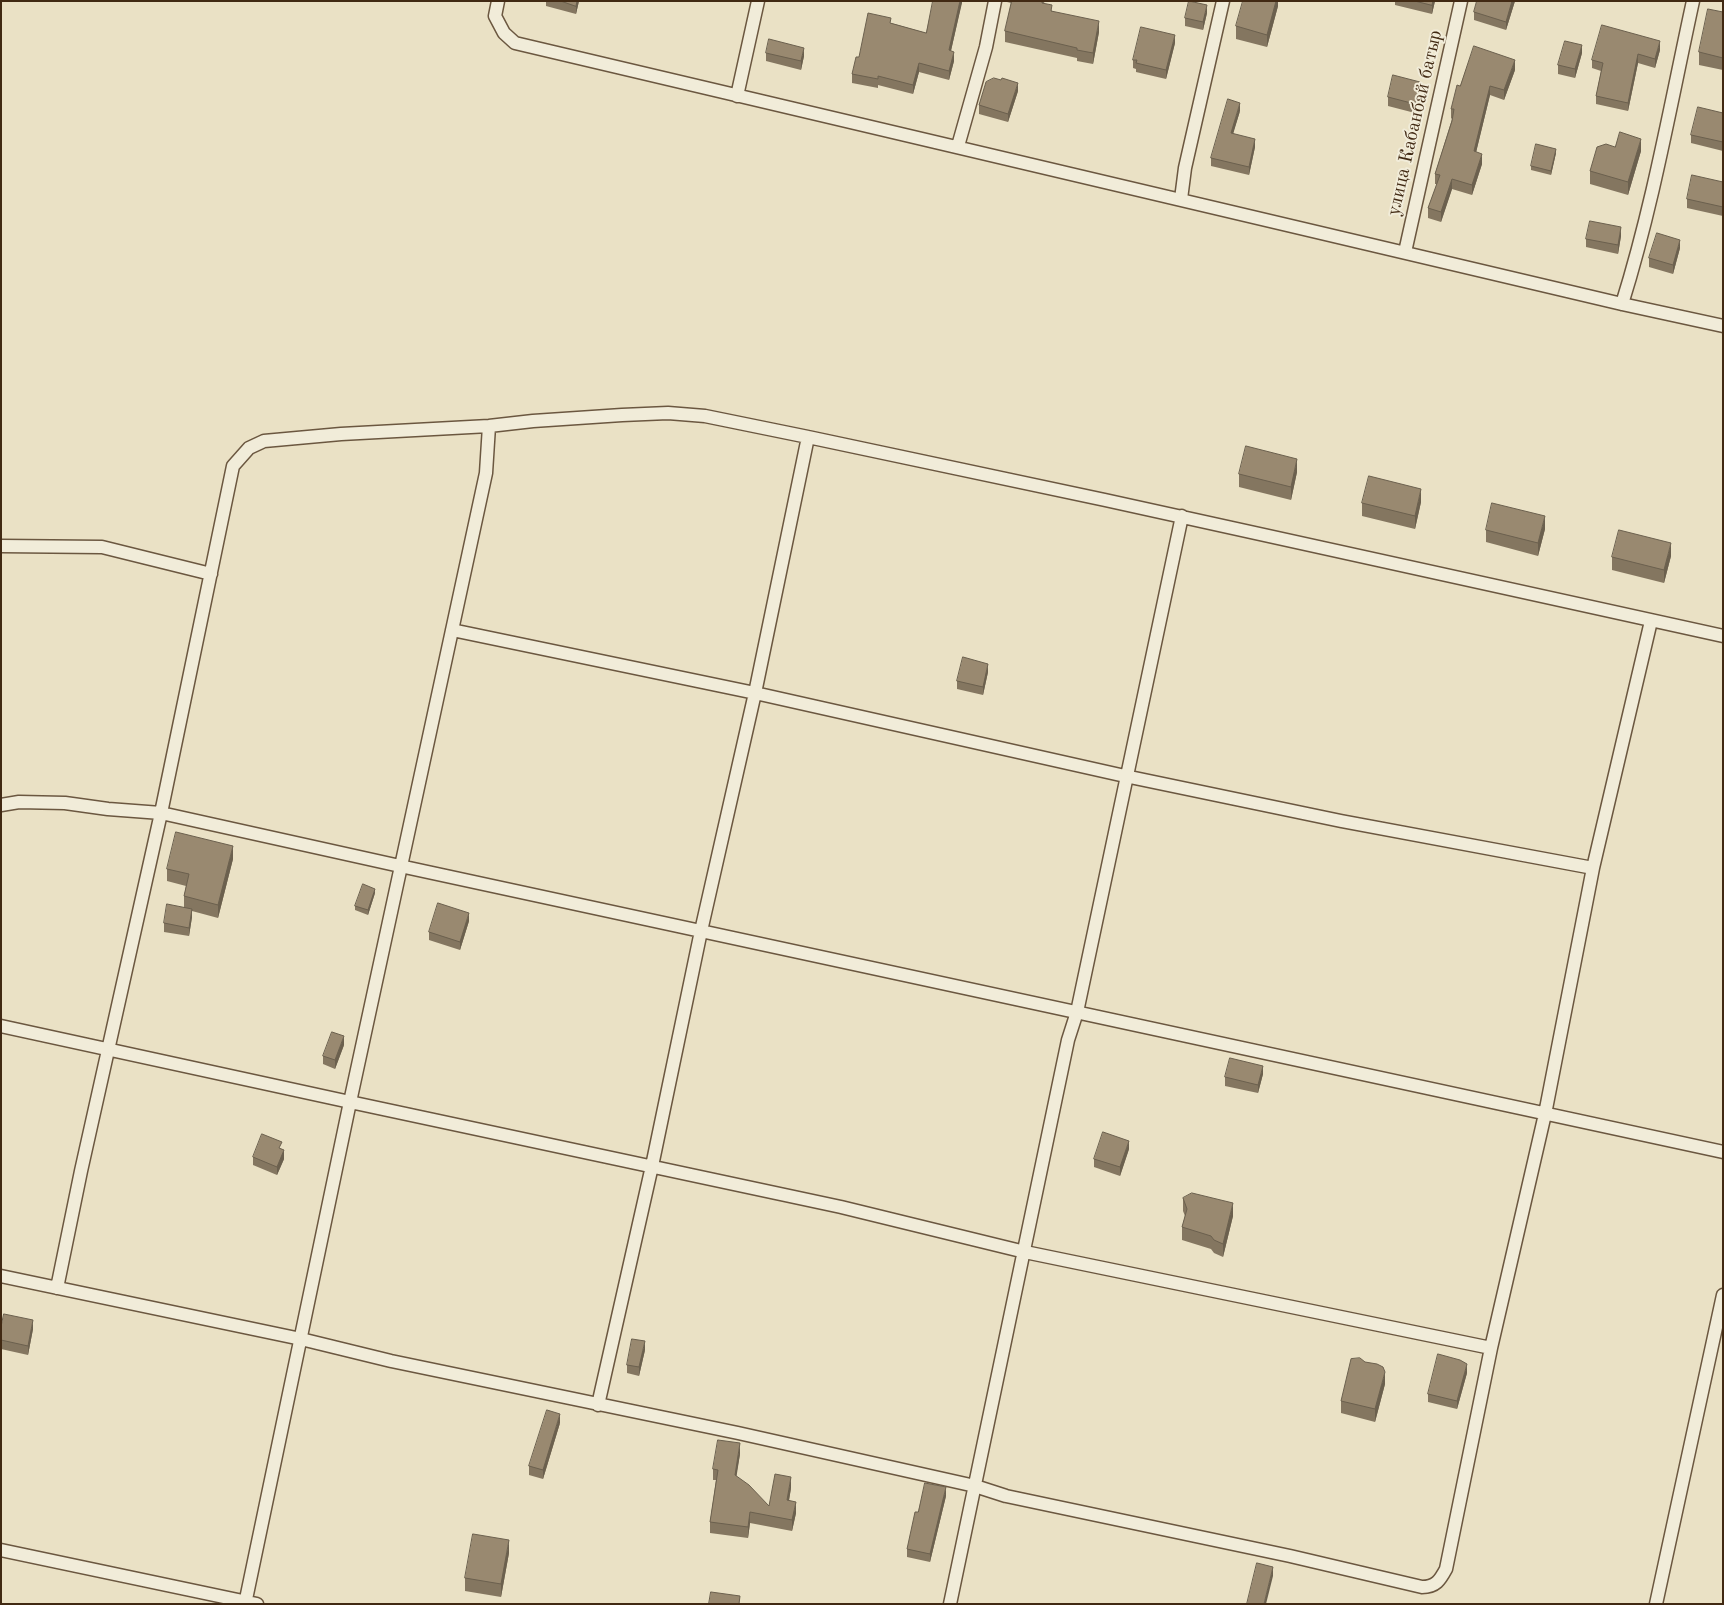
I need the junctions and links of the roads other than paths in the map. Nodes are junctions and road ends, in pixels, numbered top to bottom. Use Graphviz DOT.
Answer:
graph roads {
  1 [pos="498,1"];
  2 [pos="758,1"];
  3 [pos="995,1"];
  4 [pos="1223,1"];
  5 [pos="1461,1"];
  6 [pos="1693,1"];
  7 [pos="737,96"];
  8 [pos="958,146"];
  9 [pos="1181,199"];
  10 [pos="1405,252"];
  11 [pos="1622,304"];
  12 [pos="1723,326"];
  13 [pos="489,426"];
  14 [pos="808,436"];
  15 [pos="1182,516"];
  16 [pos="1,546"];
  17 [pos="211,574"];
  18 [pos="1651,621"];
  19 [pos="452,630"];
  20 [pos="1723,636"];
  21 [pos="755,692"];
  22 [pos="1126,776"];
  23 [pos="1,805"];
  24 [pos="161,813"];
  25 [pos="400,866"];
  26 [pos="1592,868"];
  27 [pos="701,932"];
  28 [pos="1076,1012"];
  29 [pos="1,1026"];
  30 [pos="108,1049"];
  31 [pos="350,1102"];
  32 [pos="1545,1114"];
  33 [pos="1723,1152"];
  34 [pos="652,1166"];
  35 [pos="1025,1252"];
  36 [pos="1,1276"];
  37 [pos="56,1288"];
  38 [pos="1723,1294"];
  39 [pos="302,1339"];
  40 [pos="1491,1348"];
  41 [pos="598,1404"];
  42 [pos="975,1486"];
  43 [pos="1,1550"];
  44 [pos="249,1603"];
  45 [pos="950,1604"];
  46 [pos="1656,1604"];
  1 -- 7 [label="street"];
  2 -- 7 [label="street"];
  3 -- 8 [label="street"];
  4 -- 9 [label="street"];
  5 -- 10 [label="street, улица Кабанбай батыр"];
  6 -- 11 [label="street"];
  7 -- 8 [label="street"];
  8 -- 9 [label="street"];
  9 -- 10 [label="street"];
  10 -- 11 [label="street"];
  11 -- 12 [label="street"];
  13 -- 14 [label="street"];
  13 -- 17 [label="street"];
  13 -- 19 [label="street"];
  14 -- 15 [label="street"];
  14 -- 21 [label="street"];
  15 -- 18 [label="street"];
  15 -- 22 [label="street"];
  16 -- 17 [label="street"];
  17 -- 24 [label="street"];
  18 -- 20 [label="street"];
  18 -- 26 [label="street"];
  19 -- 21 [label="street"];
  19 -- 25 [label="street"];
  21 -- 22 [label="street"];
  21 -- 27 [label="street"];
  22 -- 26 [label="street"];
  22 -- 28 [label="street"];
  23 -- 24 [label="street"];
  24 -- 25 [label="street"];
  24 -- 30 [label="street"];
  25 -- 27 [label="street"];
  25 -- 31 [label="street"];
  26 -- 32 [label="street"];
  27 -- 28 [label="street"];
  27 -- 34 [label="street"];
  28 -- 32 [label="street"];
  28 -- 35 [label="street"];
  29 -- 30 [label="street"];
  30 -- 31 [label="street"];
  30 -- 37 [label="street"];
  31 -- 34 [label="street"];
  31 -- 39 [label="street"];
  32 -- 33 [label="street"];
  32 -- 40 [label="street"];
  34 -- 35 [label="street"];
  34 -- 41 [label="street"];
  35 -- 40 [label="street"];
  35 -- 42 [label="street"];
  36 -- 37 [label="street"];
  37 -- 39 [label="street"];
  38 -- 46 [label="street"];
  39 -- 41 [label="street"];
  39 -- 44 [label="street"];
  40 -- 42 [label="street"];
  41 -- 42 [label="street"];
  42 -- 45 [label="street"];
  43 -- 44 [label="street"];
}
